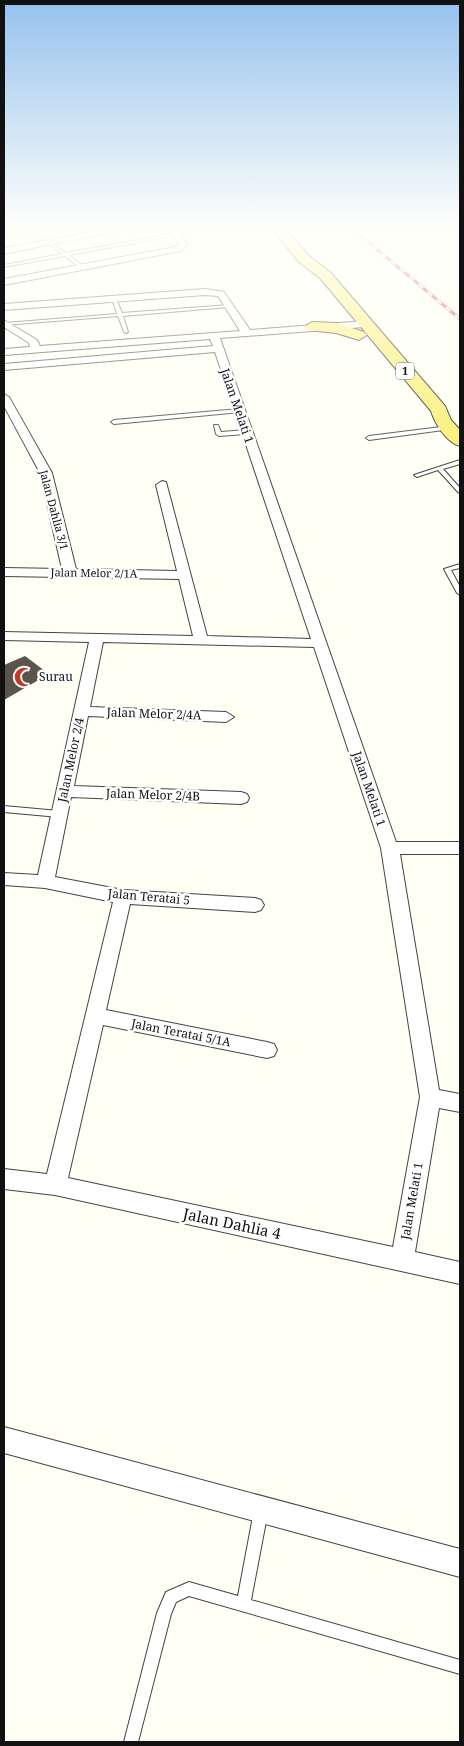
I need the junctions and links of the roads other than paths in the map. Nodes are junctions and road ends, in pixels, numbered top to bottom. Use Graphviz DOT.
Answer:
graph roads {
  1 [pos="119,311"];
  2 [pos="163,311"];
  3 [pos="231,311"];
  4 [pos="339,311"];
  5 [pos="348,311"];
  6 [pos="120,315"];
  7 [pos="4,324"];
  8 [pos="312,327"];
  9 [pos="358,328"];
  10 [pos="130,331"];
  11 [pos="246,332"];
  12 [pos="216,342"];
  13 [pos="35,346"];
  14 [pos="4,352"];
  15 [pos="4,368"];
  16 [pos="5,402"];
  17 [pos="239,411"];
  18 [pos="114,422"];
  19 [pos="446,425"];
  20 [pos="216,426"];
  21 [pos="246,432"];
  22 [pos="370,438"];
  23 [pos="460,441"];
  24 [pos="460,462"];
  25 [pos="439,468"];
  26 [pos="417,475"];
  27 [pos="162,485"];
  28 [pos="460,491"];
  29 [pos="460,566"];
  30 [pos="4,572"];
  31 [pos="70,573"];
  32 [pos="185,575"];
  33 [pos="460,593"];
  34 [pos="4,636"];
  35 [pos="97,638"];
  36 [pos="201,640"];
  37 [pos="319,643"];
  38 [pos="81,711"];
  39 [pos="226,717"];
  40 [pos="64,791"];
  41 [pos="241,798"];
  42 [pos="4,809"];
  43 [pos="59,814"];
  44 [pos="390,848"];
  45 [pos="460,848"];
  46 [pos="4,879"];
  47 [pos="45,882"];
  48 [pos="122,897"];
  49 [pos="255,905"];
  50 [pos="94,1015"];
  51 [pos="267,1050"];
  52 [pos="430,1096"];
  53 [pos="460,1103"];
  54 [pos="4,1179"];
  55 [pos="54,1186"];
  56 [pos="402,1260"];
  57 [pos="460,1273"];
  58 [pos="4,1440"];
  59 [pos="261,1509"];
  60 [pos="460,1563"];
  61 [pos="243,1604"];
  62 [pos="460,1666"];
  63 [pos="131,1742"];
  1 -- 6 [label="lane"];
  2 -- 6 [label="lane"];
  3 -- 11 [label="street"];
  4 -- 8 [label="main road"];
  4 -- 9 [label="main road, 1"];
  5 -- 9 [label="main road, 1"];
  6 -- 7 [label="lane"];
  6 -- 10 [label="lane"];
  7 -- 13 [label="street"];
  8 -- 9 [label="main road"];
  8 -- 11 [label="street"];
  9 -- 19 [label="main road, 1"];
  10 -- 13 [label="street"];
  11 -- 12 [label="street"];
  12 -- 13 [label="street"];
  12 -- 15 [label="street"];
  12 -- 17 [label="street, Jalan Melati 1"];
  13 -- 14 [label="street"];
  16 -- 31 [label="street, Jalan Dahlia 3/1"];
  17 -- 18 [label="lane"];
  17 -- 21 [label="street, Jalan Melati 1"];
  19 -- 22 [label="lane"];
  19 -- 23 [label="main road, 1"];
  20 -- 21 [label="lane"];
  21 -- 37 [label="street, Jalan Melati 1"];
  24 -- 25 [label="lane"];
  25 -- 26 [label="lane"];
  25 -- 28 [label="lane"];
  27 -- 32 [label="street"];
  29 -- 33 [label="lane"];
  30 -- 31 [label="street, Jalan Melor 2/1A"];
  31 -- 32 [label="street, Jalan Melor 2/1A"];
  32 -- 36 [label="street"];
  34 -- 35 [label="street"];
  35 -- 36 [label="street"];
  35 -- 38 [label="street, Jalan Melor 2/4"];
  36 -- 37 [label="street"];
  37 -- 44 [label="street, Jalan Melati 1"];
  38 -- 39 [label="street, Jalan Melor 2/4A"];
  38 -- 40 [label="street, Jalan Melor 2/4"];
  40 -- 41 [label="street, Jalan Melor 2/4B"];
  40 -- 43 [label="street, Jalan Melor 2/4"];
  42 -- 43 [label="lane"];
  43 -- 47 [label="street, Jalan Melor 2/4"];
  44 -- 45 [label="street"];
  44 -- 52 [label="street, Jalan Melati 1"];
  46 -- 47 [label="street, Jalan Teratai 5"];
  47 -- 48 [label="street, Jalan Teratai 5"];
  48 -- 49 [label="street, Jalan Teratai 5"];
  48 -- 50 [label="street"];
  50 -- 51 [label="street, Jalan Teratai 5/1A"];
  50 -- 55 [label="street"];
  52 -- 53 [label="street"];
  52 -- 56 [label="street, Jalan Melati 1"];
  54 -- 55 [label="street, Jalan Dahlia 4"];
  55 -- 56 [label="street, Jalan Dahlia 4"];
  56 -- 57 [label="street, Jalan Dahlia 4"];
  58 -- 59 [label="street"];
  59 -- 60 [label="street"];
  59 -- 61 [label="lane"];
  61 -- 62 [label="lane"];
  61 -- 63 [label="lane"];
}
